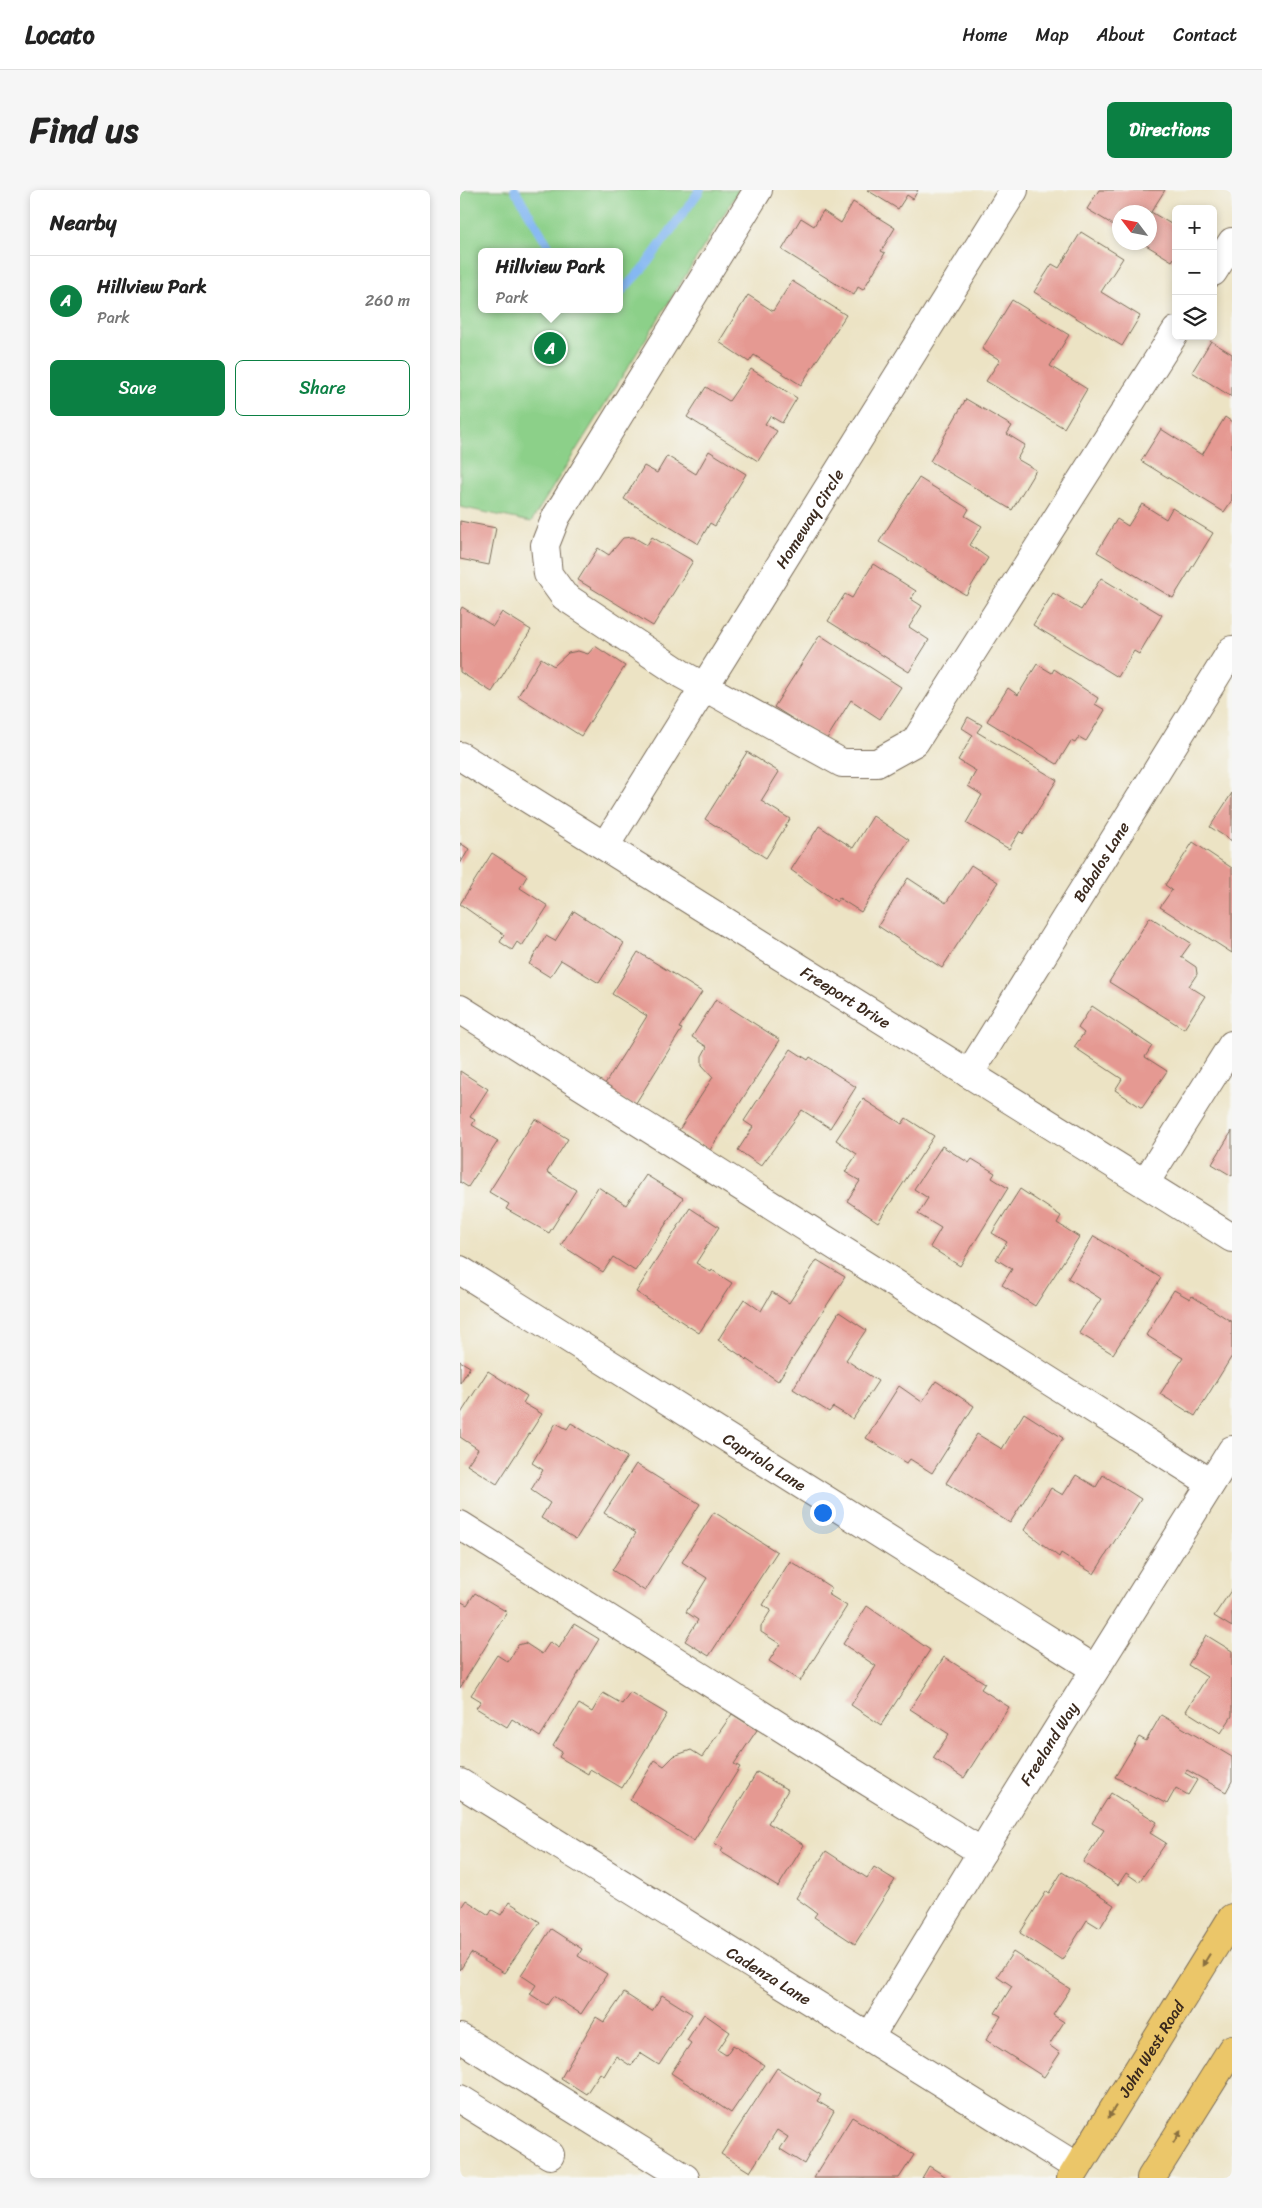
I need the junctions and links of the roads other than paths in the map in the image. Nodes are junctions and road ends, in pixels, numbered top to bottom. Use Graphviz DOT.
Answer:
graph roads {
  1 [pos="758,190"];
  2 [pos="1014,190"];
  3 [pos="1232,242"];
  4 [pos="1217,266"];
  5 [pos="1172,337"];
  6 [pos="1232,650"];
  7 [pos="704,687"];
  8 [pos="460,756"];
  9 [pos="605,846"];
  10 [pos="460,1009"];
  11 [pos="1232,1045"];
  12 [pos="969,1074"];
  13 [pos="1145,1184"];
  14 [pos="1232,1238"];
  15 [pos="460,1270"];
  16 [pos="1232,1450"];
  17 [pos="1211,1483"];
  18 [pos="460,1524"];
  19 [pos="1095,1669"];
  20 [pos="460,1783"];
  21 [pos="982,1852"];
  22 [pos="1232,1918"];
  23 [pos="460,2038"];
  24 [pos="868,2038"];
  25 [pos="1232,2049"];
  26 [pos="460,2099"];
  27 [pos="550,2155"];
  28 [pos="1081,2174"];
  29 [pos="685,2178"];
  30 [pos="1151,2178"];
  1 -- 7 [label="street"];
  2 -- 7 [label="street, Homeway Circle"];
  3 -- 4 [label="street"];
  5 -- 7 [label="street"];
  6 -- 12 [label="street, Babalos Lane"];
  7 -- 9 [label="street, Homeway Circle"];
  8 -- 9 [label="street, Freeport Drive"];
  9 -- 12 [label="street, Freeport Drive"];
  10 -- 17 [label="street"];
  11 -- 13 [label="street"];
  12 -- 13 [label="street, Freeport Drive"];
  13 -- 14 [label="street, Freeport Drive"];
  15 -- 19 [label="street, Capriola Lane"];
  16 -- 17 [label="street, Freeland Way"];
  17 -- 19 [label="street, Freeland Way"];
  18 -- 21 [label="street"];
  19 -- 21 [label="street, Freeland Way"];
  20 -- 24 [label="street, Cadenza Lane"];
  21 -- 24 [label="street, Freeland Way"];
  22 -- 28 [label="main road, John West Road, one-way"];
  23 -- 29 [label="street"];
  24 -- 28 [label="street, Cadenza Lane"];
  30 -- 25 [label="main road, one-way"];
  26 -- 27 [label="street"];
}
